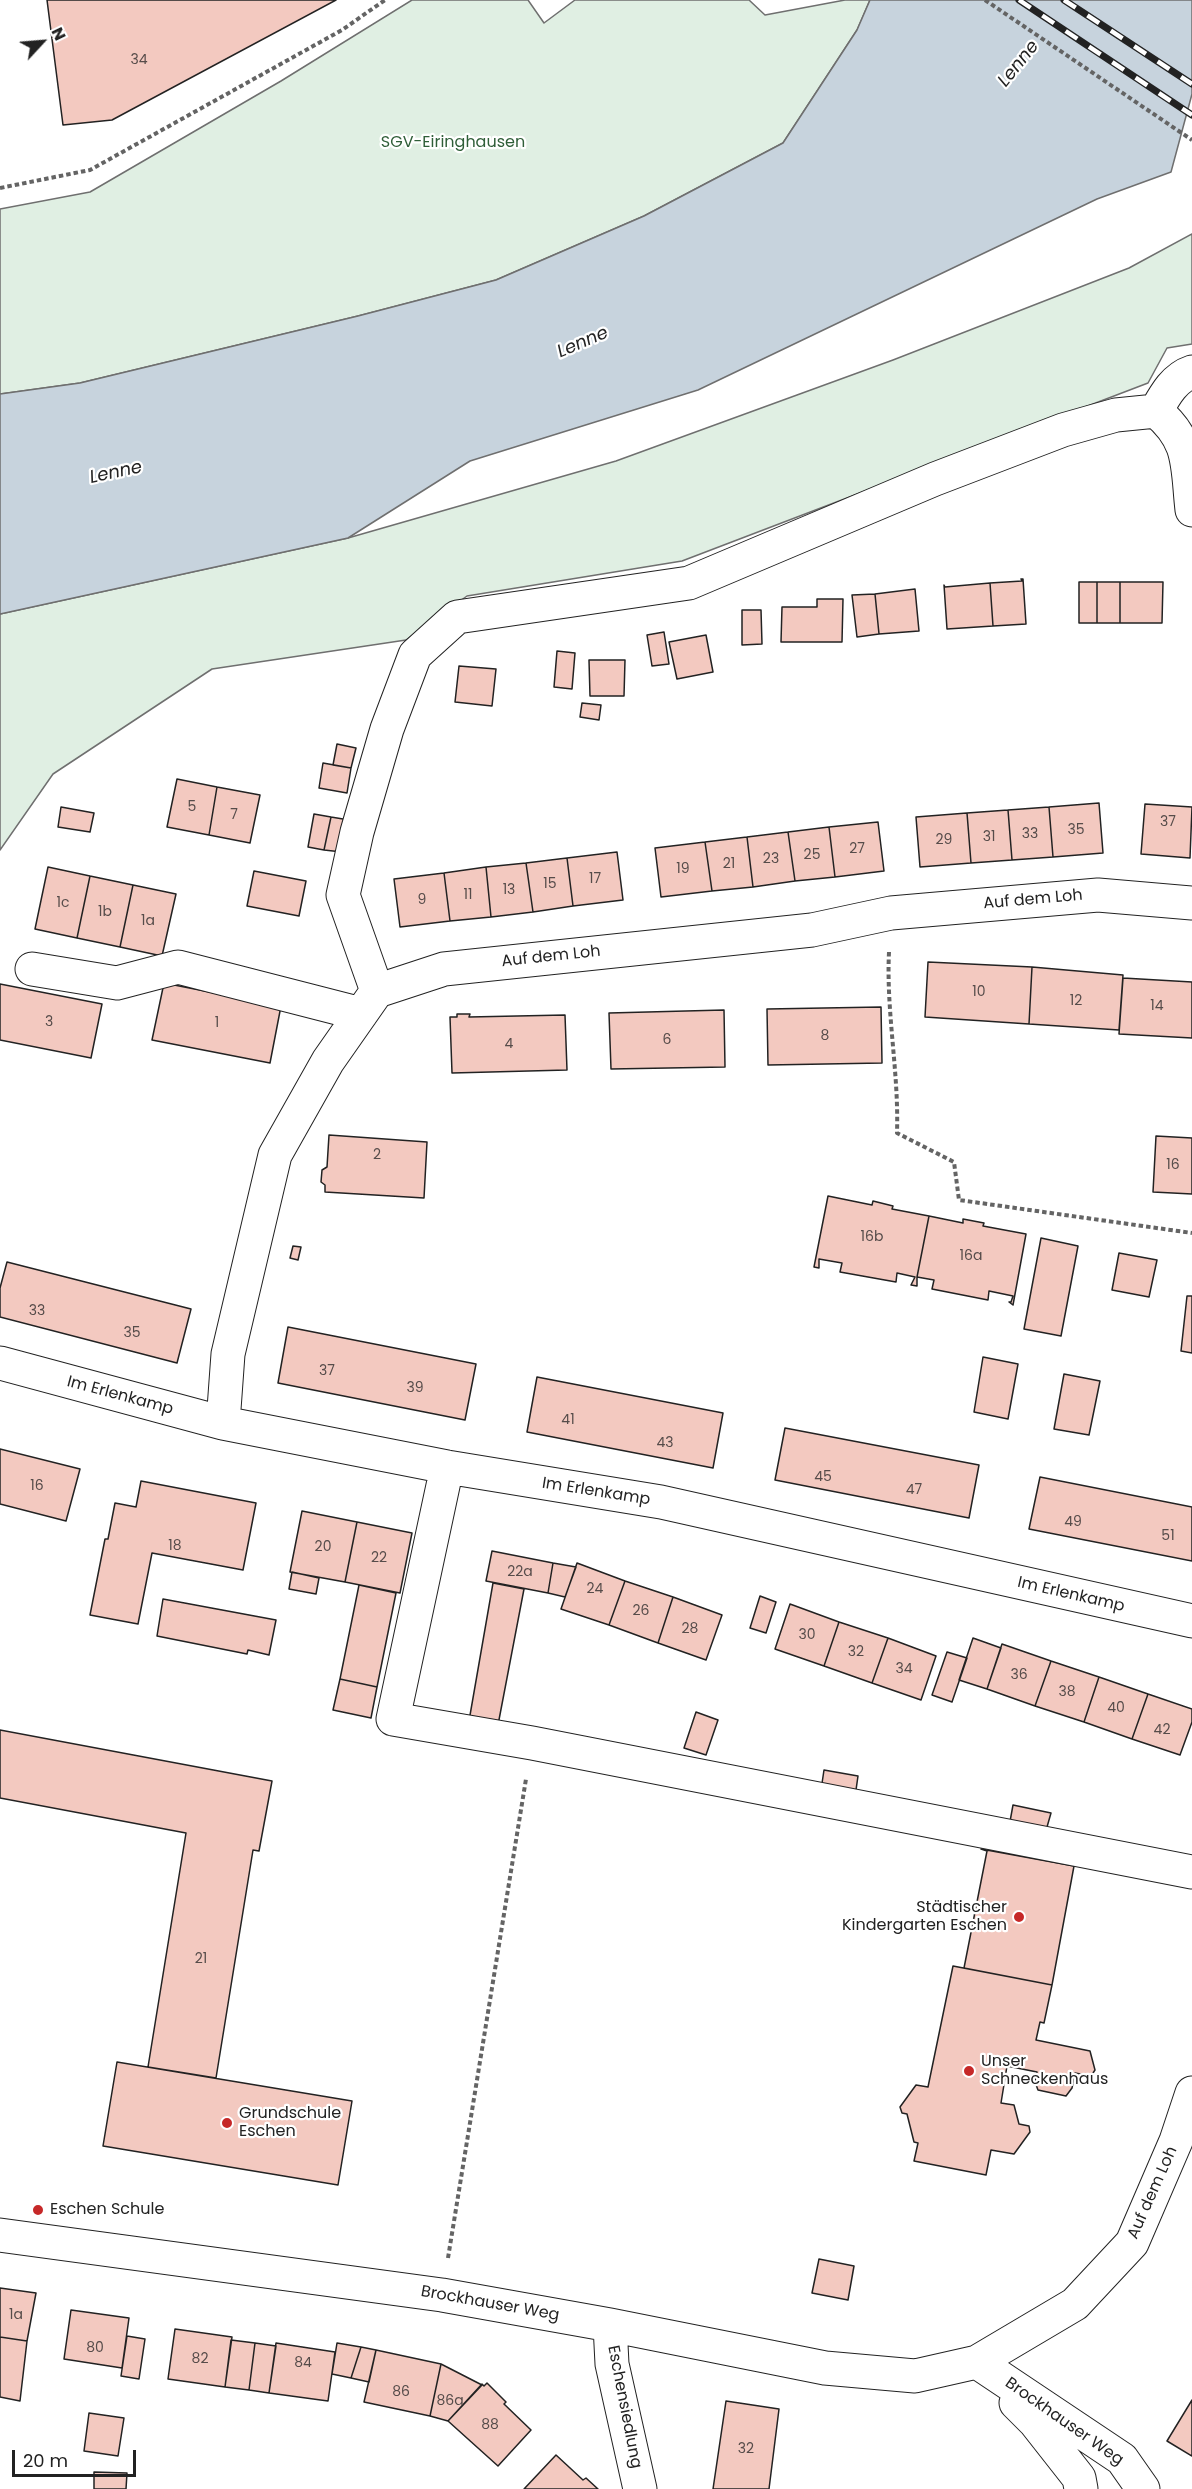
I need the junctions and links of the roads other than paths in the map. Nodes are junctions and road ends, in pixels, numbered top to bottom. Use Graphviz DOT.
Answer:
graph roads {
  1 [pos="1192,372"];
  2 [pos="1156,411"];
  3 [pos="1192,510"];
  4 [pos="1192,903"];
  5 [pos="33,969"];
  6 [pos="369,1002"];
  7 [pos="0,1363"];
  8 [pos="223,1423"];
  9 [pos="447,1467"];
  10 [pos="1192,1621"];
  11 [pos="1192,1872"];
  12 [pos="1192,2093"];
  13 [pos="0,2235"];
  14 [pos="610,2325"];
  15 [pos="977,2362"];
  16 [pos="640,2489"];
  17 [pos="1081,2489"];
  18 [pos="1143,2489"];
  1 -- 2 [label="street"];
  2 -- 3 [label="street"];
  2 -- 6 [label="street"];
  4 -- 6 [label="street, Auf dem Loh"];
  5 -- 6 [label="street"];
  6 -- 8 [label="street"];
  7 -- 8 [label="street, Im Erlenkamp"];
  8 -- 9 [label="street, Im Erlenkamp"];
  9 -- 10 [label="street, Im Erlenkamp"];
  9 -- 11 [label="street"];
  12 -- 15 [label="street, Auf dem Loh"];
  13 -- 14 [label="street, Brockhauser Weg"];
  14 -- 15 [label="street, Brockhauser Weg"];
  14 -- 16 [label="street, Eschensiedlung"];
  15 -- 17 [label="street, Brockhauser Weg"];
  15 -- 18 [label="street, Brockhauser Weg"];
}
